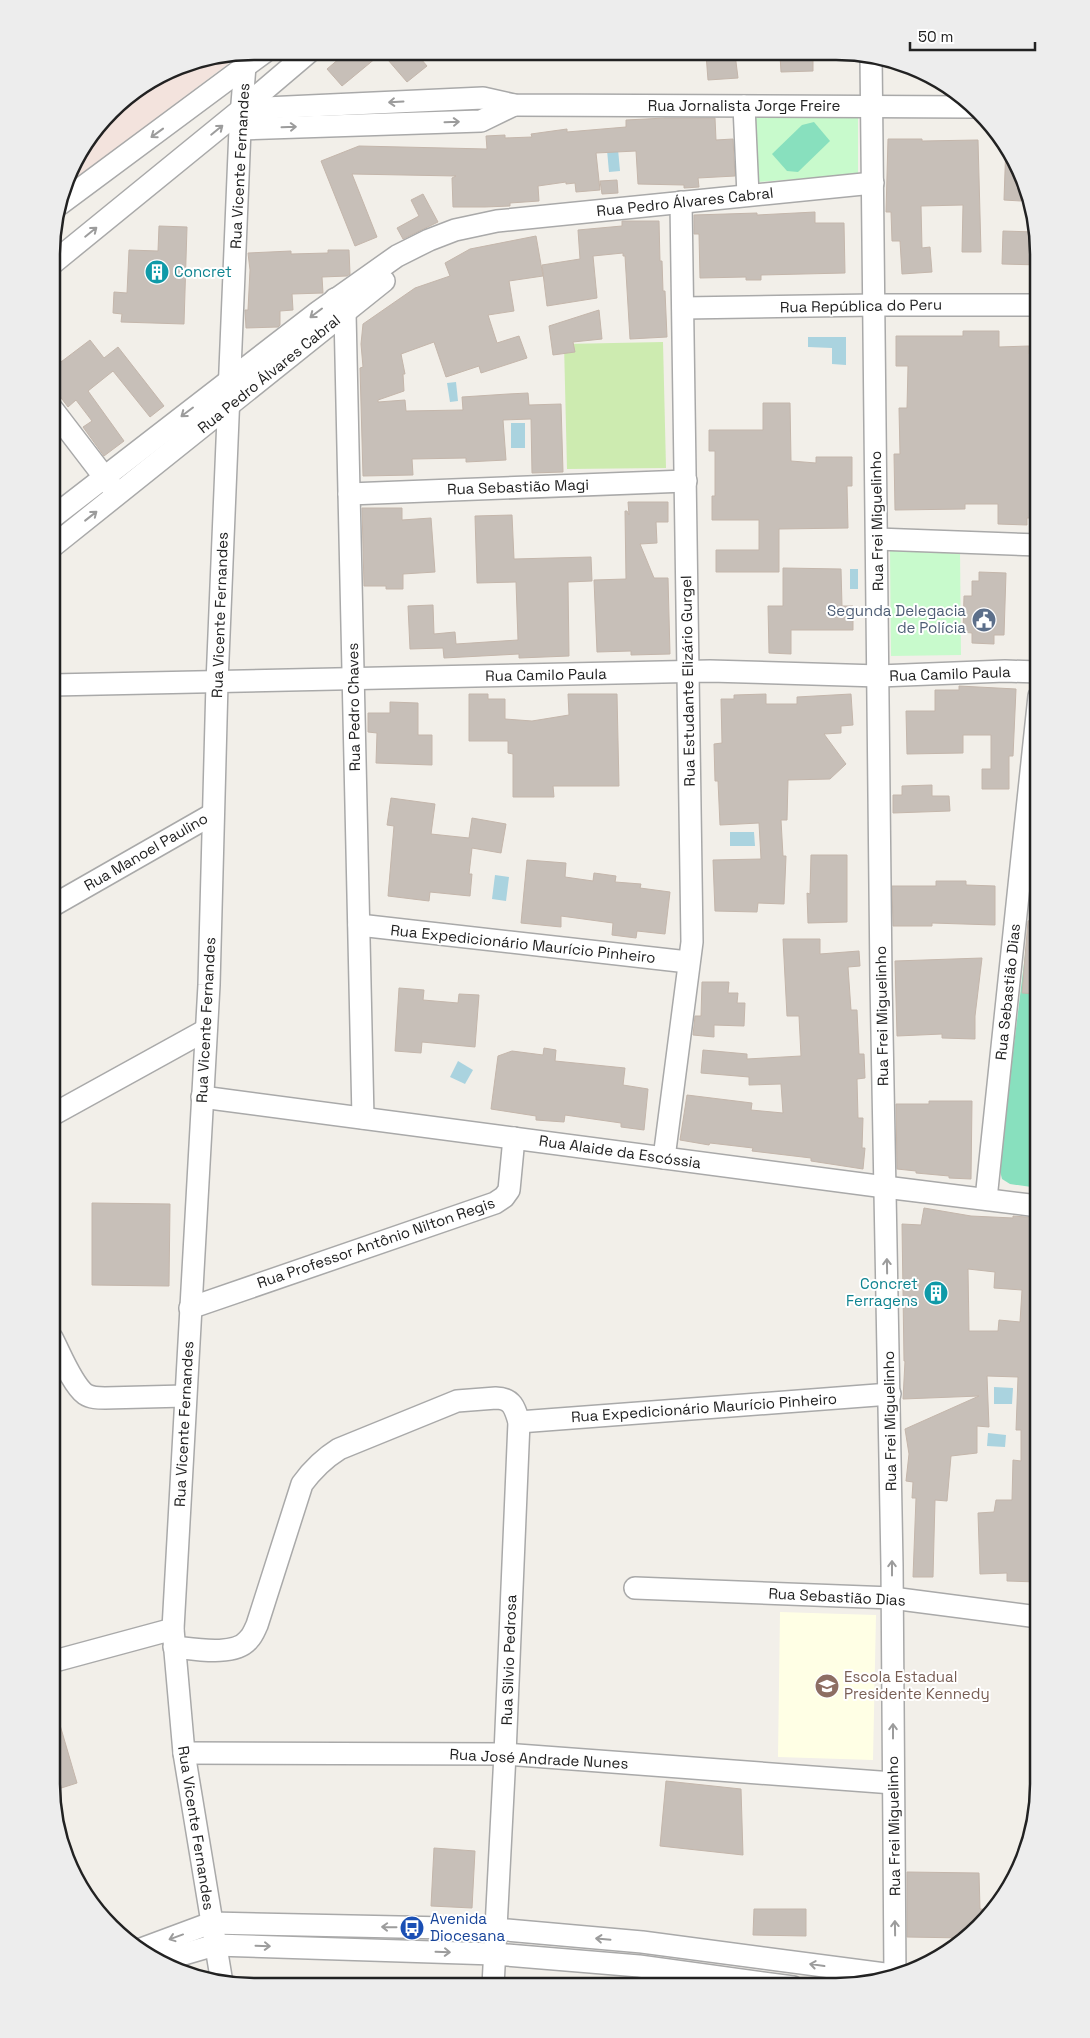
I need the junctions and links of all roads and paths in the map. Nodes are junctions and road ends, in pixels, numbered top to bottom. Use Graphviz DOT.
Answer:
graph roads {
  1 [pos="301,60"];
  2 [pos="245,61"];
  3 [pos="871,64"];
  4 [pos="744,106"];
  5 [pos="872,107"];
  6 [pos="963,107"];
  7 [pos="241,119"];
  8 [pos="873,183"];
  9 [pos="748,195"];
  10 [pos="69,197"];
  11 [pos="681,202"];
  12 [pos="60,257"];
  13 [pos="874,305"];
  14 [pos="1030,305"];
  15 [pos="340,306"];
  16 [pos="683,308"];
  17 [pos="231,379"];
  18 [pos="230,406"];
  19 [pos="60,419"];
  20 [pos="103,476"];
  21 [pos="686,481"];
  22 [pos="349,494"];
  23 [pos="117,495"];
  24 [pos="60,511"];
  25 [pos="877,539"];
  26 [pos="60,540"];
  27 [pos="1030,544"];
  28 [pos="688,671"];
  29 [pos="1030,672"];
  30 [pos="879,676"];
  31 [pos="353,680"];
  32 [pos="217,683"];
  33 [pos="60,685"];
  34 [pos="1030,781"];
  35 [pos="213,814"];
  36 [pos="60,901"];
  37 [pos="359,925"];
  38 [pos="688,962"];
  39 [pos="206,1030"];
  40 [pos="202,1097"];
  41 [pos="60,1111"];
  42 [pos="363,1118"];
  43 [pos="514,1138"];
  44 [pos="664,1158"];
  45 [pos="885,1187"];
  46 [pos="986,1199"];
  47 [pos="1030,1205"];
  48 [pos="190,1308"];
  49 [pos="60,1353"];
  50 [pos="890,1394"];
  51 [pos="185,1396"];
  52 [pos="519,1422"];
  53 [pos="635,1588"];
  54 [pos="892,1598"];
  55 [pos="1030,1616"];
  56 [pos="173,1638"];
  57 [pos="60,1660"];
  58 [pos="184,1753"];
  59 [pos="505,1754"];
  60 [pos="893,1782"];
  61 [pos="211,1924"];
  62 [pos="495,1930"];
  63 [pos="642,1942"];
  64 [pos="215,1945"];
  65 [pos="149,1947"];
  66 [pos="494,1954"];
  67 [pos="169,1958"];
  68 [pos="640,1966"];
  69 [pos="897,1968"];
  70 [pos="877,1973"];
  71 [pos="220,1975"];
  72 [pos="493,1978"];
  73 [pos="671,1978"];
  1 -- 7 [label="street"];
  2 -- 7 [label="street, Rua Vicente Fernandes"];
  2 -- 10 [label="street, one-way"];
  3 -- 5 [label="street, Rua Frei Miguelinho"];
  4 -- 5 [label="street, Rua Jornalista Jorge Freire"];
  4 -- 7 [label="street, Rua Jornalista Jorge Freire"];
  4 -- 9 [label="street"];
  5 -- 6 [label="street, Rua Jornalista Jorge Freire"];
  5 -- 8 [label="street, Rua Frei Miguelinho"];
  12 -- 7 [label="street, one-way"];
  7 -- 17 [label="street, Rua Vicente Fernandes"];
  8 -- 9 [label="street, Rua Pedro Álvares Cabral"];
  8 -- 13 [label="street, Rua Frei Miguelinho"];
  9 -- 11 [label="street, Rua Pedro Álvares Cabral"];
  11 -- 15 [label="street, Rua Pedro Álvares Cabral"];
  11 -- 16 [label="street, Rua Estudante Elizário Gurgel"];
  13 -- 14 [label="street, Rua República do Peru"];
  13 -- 16 [label="street, Rua República do Peru"];
  13 -- 25 [label="street, Rua Frei Miguelinho"];
  15 -- 17 [label="street, Rua Pedro Álvares Cabral, one-way"];
  15 -- 18 [label="street, Rua Pedro Álvares Cabral"];
  15 -- 22 [label="street, Rua Pedro Chaves"];
  16 -- 21 [label="street, Rua Estudante Elizário Gurgel"];
  17 -- 18 [label="street, Rua Vicente Fernandes"];
  17 -- 20 [label="street, Rua Pedro Álvares Cabral, one-way"];
  18 -- 23 [label="street, Rua Pedro Álvares Cabral"];
  18 -- 32 [label="street, Rua Vicente Fernandes"];
  19 -- 20 [label="street"];
  20 -- 23 [label="street"];
  20 -- 24 [label="street, Rua Pedro Álvares Cabral"];
  21 -- 22 [label="street, Rua Sebastião Magi"];
  21 -- 28 [label="street, Rua Estudante Elizário Gurgel"];
  22 -- 31 [label="street, Rua Pedro Chaves"];
  26 -- 23 [label="street, Rua Pedro Álvares Cabral, one-way"];
  25 -- 27 [label="street"];
  25 -- 30 [label="street, Rua Frei Miguelinho"];
  28 -- 30 [label="street, Rua Camilo Paula"];
  28 -- 31 [label="street, Rua Camilo Paula"];
  28 -- 38 [label="street, Rua Estudante Elizário Gurgel"];
  29 -- 30 [label="street, Rua Camilo Paula"];
  30 -- 45 [label="street, Rua Frei Miguelinho"];
  31 -- 32 [label="street, Rua Camilo Paula"];
  31 -- 37 [label="street, Rua Pedro Chaves"];
  32 -- 33 [label="street, Rua Camilo Paula"];
  32 -- 35 [label="street, Rua Vicente Fernandes"];
  34 -- 46 [label="street, Rua Sebastião Dias"];
  35 -- 36 [label="street, Rua Manoel Paulino"];
  35 -- 39 [label="street, Rua Vicente Fernandes"];
  37 -- 38 [label="street, Rua Expedicionário Maurício Pinheiro"];
  37 -- 42 [label="street, Rua Pedro Chaves"];
  38 -- 44 [label="street, Rua Estudante Elizário Gurgel"];
  39 -- 40 [label="street, Rua Vicente Fernandes"];
  39 -- 41 [label="street"];
  40 -- 42 [label="street, Rua Alaide da Escóssia"];
  40 -- 48 [label="street, Rua Vicente Fernandes"];
  42 -- 43 [label="street, Rua Alaide da Escóssia"];
  43 -- 44 [label="street, Rua Alaide da Escóssia"];
  43 -- 48 [label="street, Rua Professor Antônio Nilton Regis"];
  44 -- 45 [label="street, Rua Alaide da Escóssia"];
  45 -- 46 [label="street, Rua Alaide da Escóssia"];
  50 -- 45 [label="street, Rua Frei Miguelinho, one-way"];
  46 -- 47 [label="street, Rua Alaide da Escóssia"];
  48 -- 51 [label="street, Rua Vicente Fernandes"];
  49 -- 51 [label="street"];
  50 -- 52 [label="street, Rua Expedicionário Maurício Pinheiro"];
  54 -- 50 [label="street, Rua Frei Miguelinho, one-way"];
  51 -- 56 [label="street, Rua Vicente Fernandes"];
  52 -- 56 [label="street"];
  52 -- 59 [label="street, Rua Silvio Pedrosa"];
  53 -- 54 [label="street, Rua Sebastião Dias"];
  54 -- 55 [label="street, Rua Sebastião Dias"];
  60 -- 54 [label="street, Rua Frei Miguelinho, one-way"];
  56 -- 57 [label="street"];
  56 -- 58 [label="street, Rua Vicente Fernandes"];
  58 -- 59 [label="street, Rua José Andrade Nunes"];
  58 -- 61 [label="street, Rua Vicente Fernandes"];
  59 -- 60 [label="street, Rua José Andrade Nunes"];
  59 -- 62 [label="street, Rua Silvio Pedrosa"];
  69 -- 60 [label="street, Rua Frei Miguelinho, one-way"];
  62 -- 61 [label="street, one-way"];
  61 -- 64 [label="street, Rua Vicente Fernandes"];
  61 -- 65 [label="street, one-way"];
  63 -- 62 [label="street, one-way"];
  62 -- 66 [label="street, Rua Silvio Pedrosa"];
  63 -- 68 [label="street"];
  70 -- 63 [label="street, one-way"];
  64 -- 66 [label="street, one-way"];
  64 -- 67 [label="street"];
  64 -- 71 [label="street, Rua Vicente Fernandes"];
  66 -- 68 [label="street"];
  66 -- 72 [label="street, Rua Silvio Pedrosa"];
  68 -- 73 [label="street"];
}
